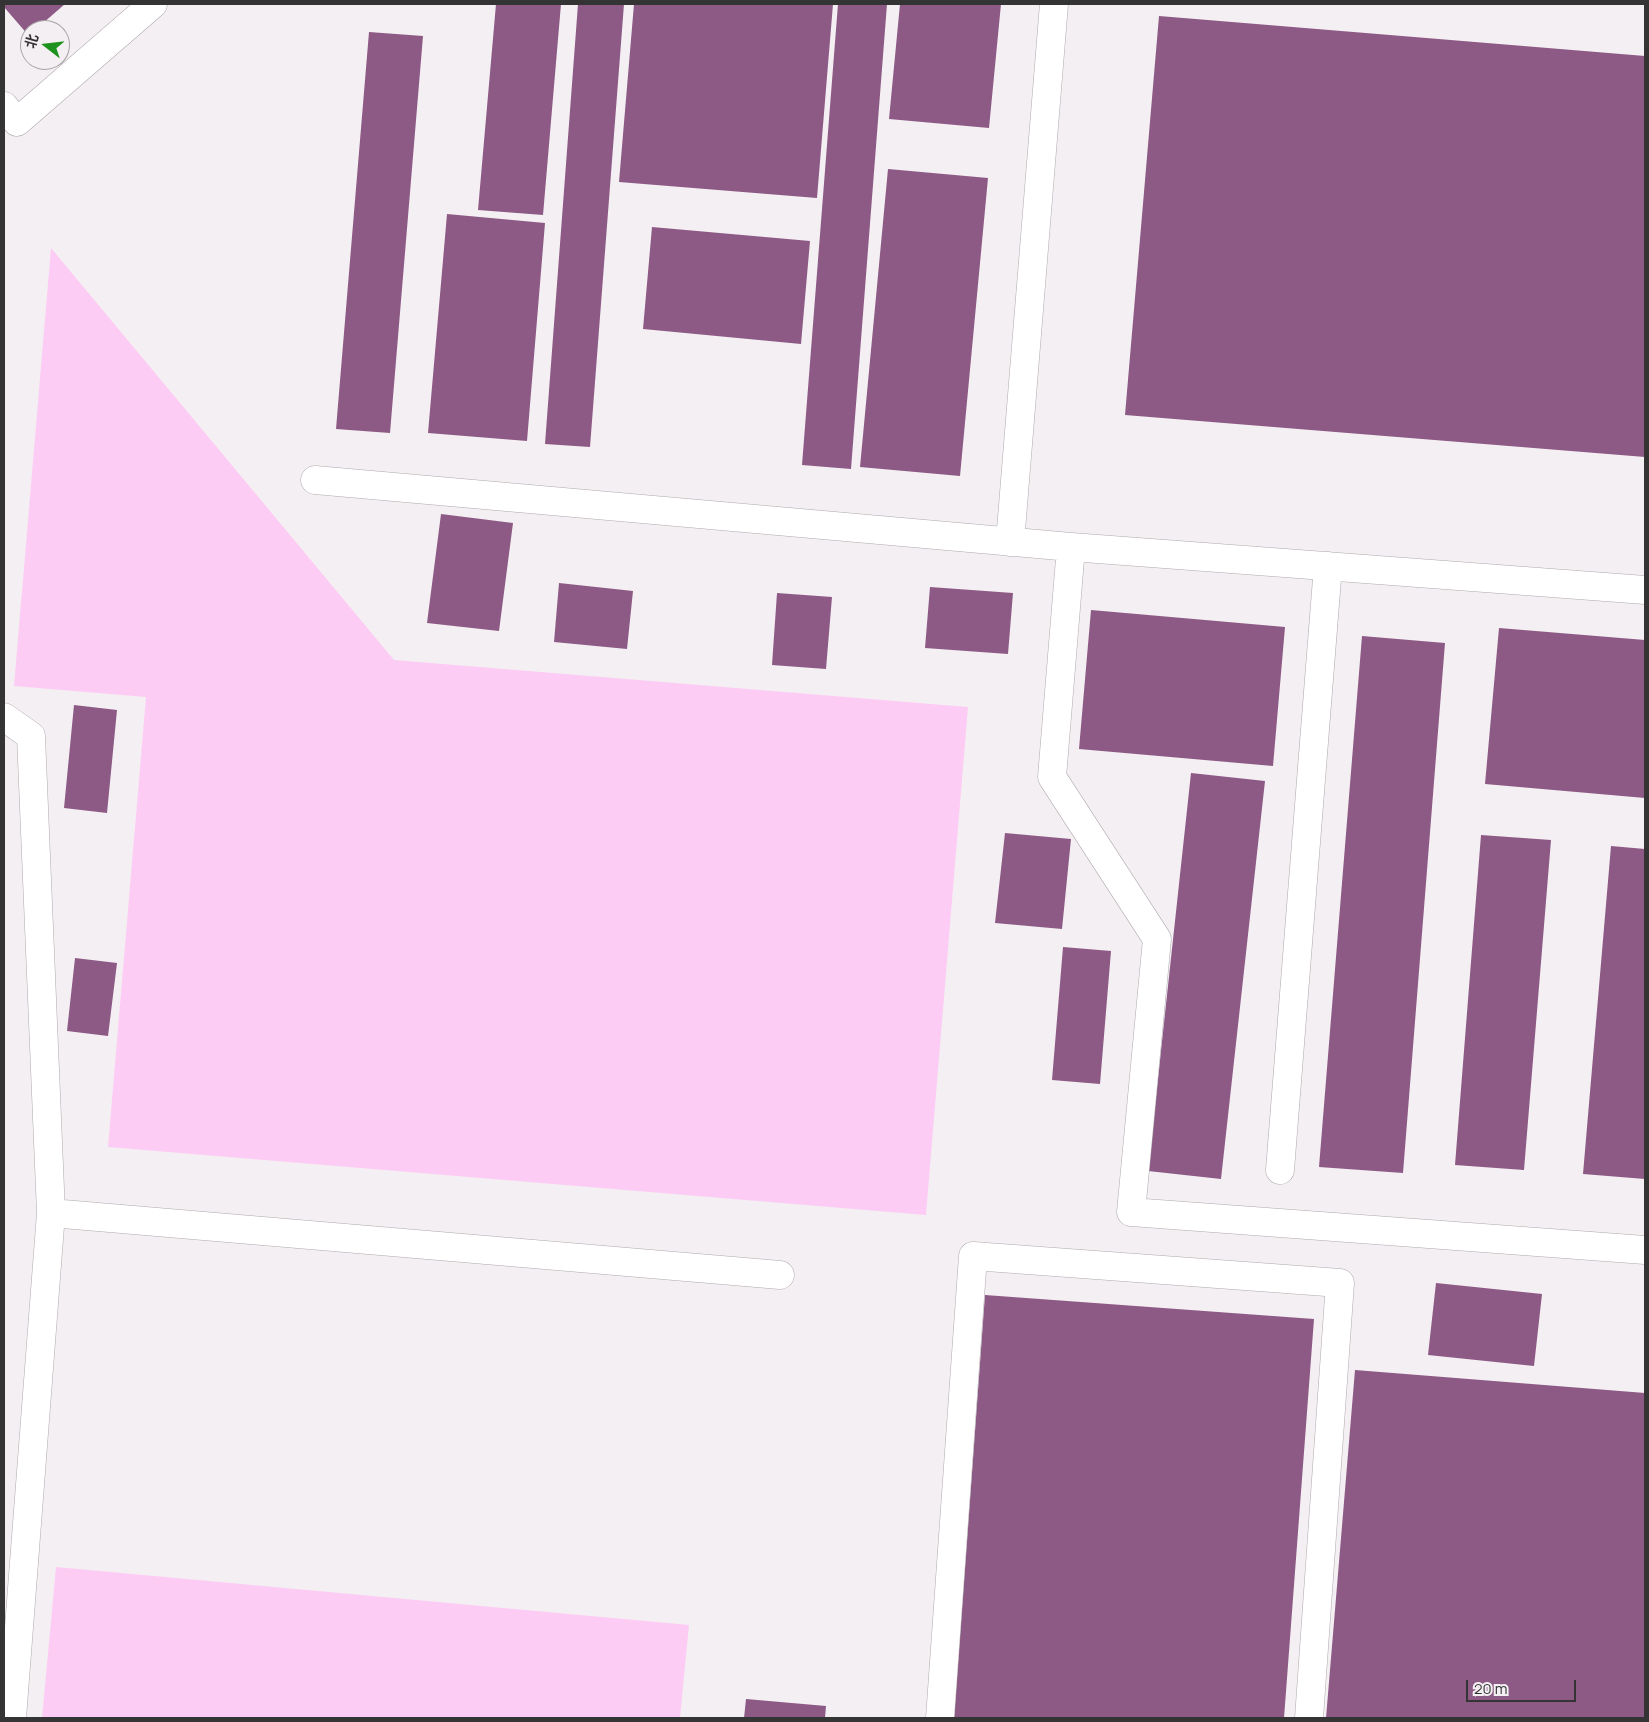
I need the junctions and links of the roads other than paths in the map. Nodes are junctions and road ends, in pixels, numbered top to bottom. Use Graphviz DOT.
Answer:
graph roads {
  1 [pos="153,4"];
  2 [pos="1054,4"];
  3 [pos="4,106"];
  4 [pos="315,480"];
  5 [pos="1010,542"];
  6 [pos="1071,547"];
  7 [pos="1328,566"];
  8 [pos="1645,590"];
  9 [pos="4,717"];
  10 [pos="1280,1170"];
  11 [pos="51,1213"];
  12 [pos="1645,1250"];
  13 [pos="780,1275"];
  14 [pos="12,1718"];
  15 [pos="940,1718"];
  16 [pos="1310,1718"];
  1 -- 3 [label="lane"];
  2 -- 5 [label="lane"];
  4 -- 5 [label="lane"];
  5 -- 6 [label="lane"];
  6 -- 7 [label="lane"];
  6 -- 12 [label="lane"];
  7 -- 8 [label="lane"];
  7 -- 10 [label="lane"];
  9 -- 11 [label="lane"];
  11 -- 13 [label="lane"];
  11 -- 14 [label="lane"];
  15 -- 16 [label="lane"];
}
